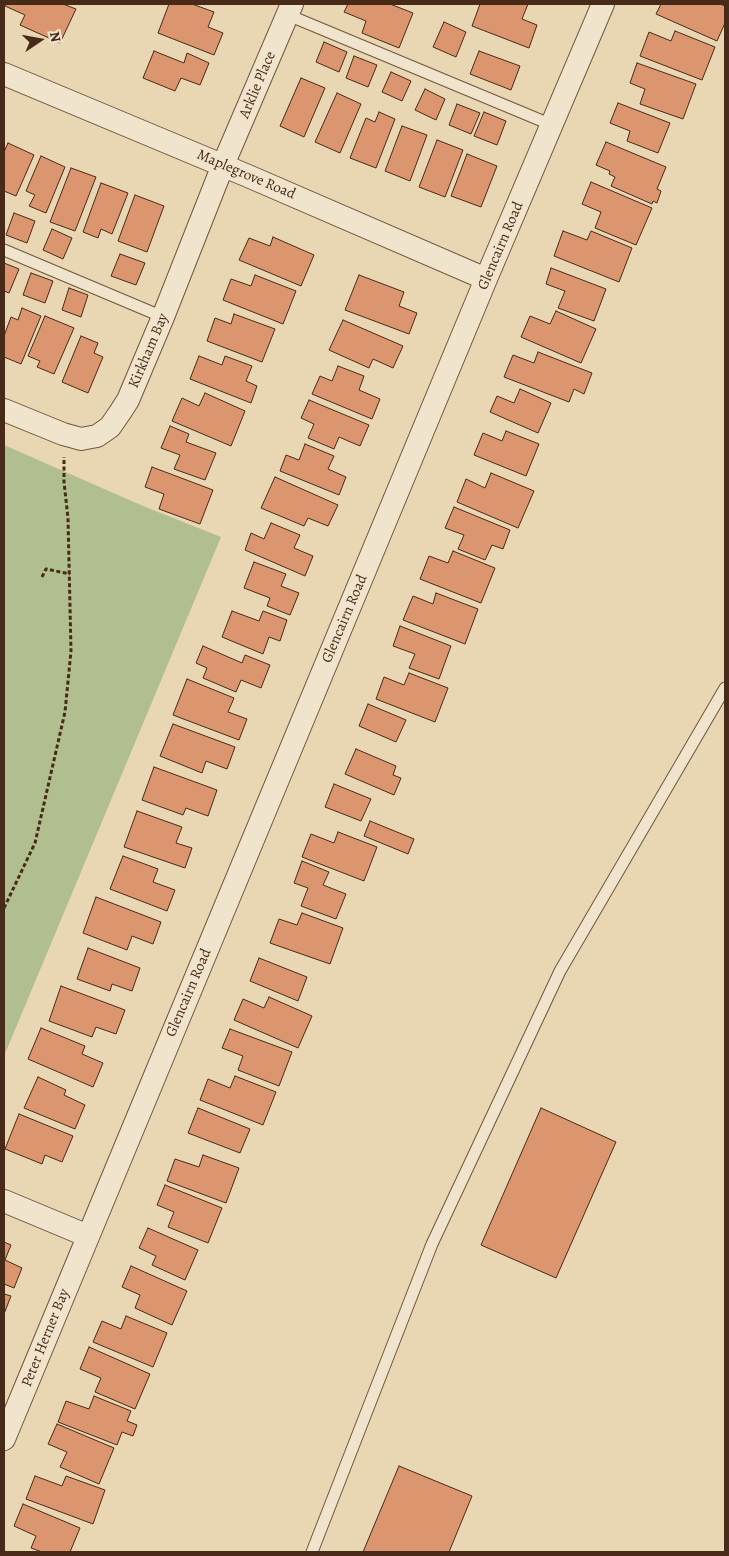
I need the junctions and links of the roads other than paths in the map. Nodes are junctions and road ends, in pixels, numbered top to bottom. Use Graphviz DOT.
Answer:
graph roads {
  1 [pos="603,4"];
  2 [pos="290,9"];
  3 [pos="4,74"];
  4 [pos="552,125"];
  5 [pos="223,165"];
  6 [pos="4,250"];
  7 [pos="486,279"];
  8 [pos="163,317"];
  9 [pos="4,410"];
  10 [pos="725,688"];
  11 [pos="4,1201"];
  12 [pos="88,1236"];
  13 [pos="4,1439"];
  14 [pos="312,1552"];
  1 -- 4 [label="street, Glencairn Road"];
  2 -- 4 [label="lane"];
  2 -- 5 [label="street, Arklie Place"];
  3 -- 5 [label="street, Maplegrove Road"];
  4 -- 7 [label="street, Glencairn Road"];
  5 -- 7 [label="street, Maplegrove Road"];
  5 -- 8 [label="street, Kirkham Bay"];
  6 -- 8 [label="lane"];
  7 -- 12 [label="street, Glencairn Road"];
  8 -- 9 [label="street, Kirkham Bay"];
  10 -- 14 [label="lane"];
  11 -- 12 [label="street"];
  12 -- 13 [label="street, Peter Herner Bay"];
}
